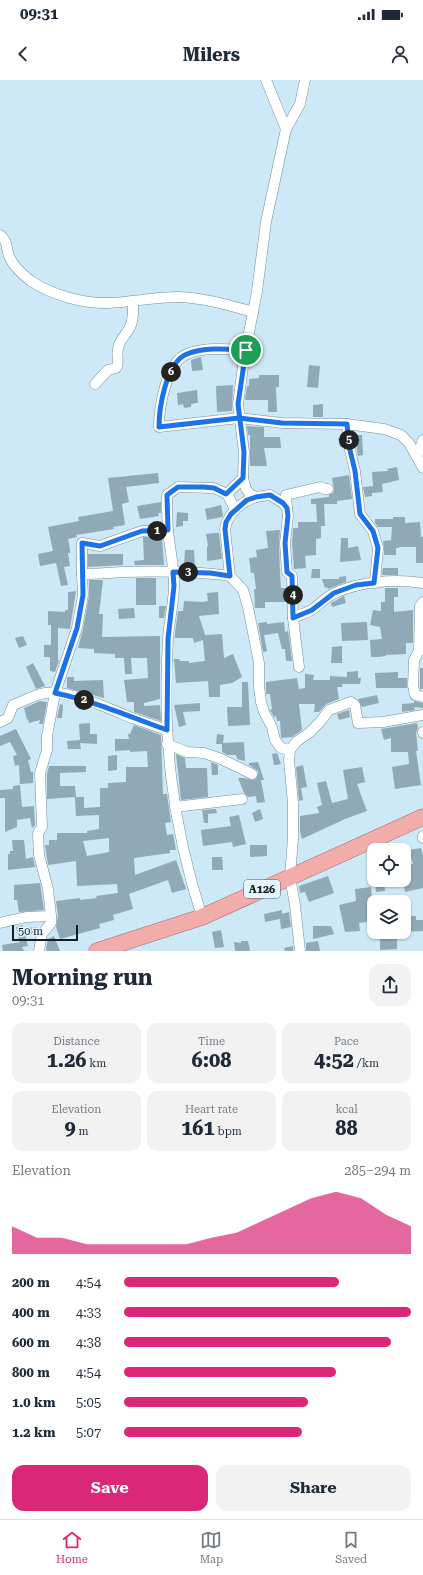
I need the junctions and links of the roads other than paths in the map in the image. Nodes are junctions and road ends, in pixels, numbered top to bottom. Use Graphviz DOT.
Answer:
graph roads {
  1 [pos="266,80"];
  2 [pos="305,80"];
  3 [pos="286,128"];
  4 [pos="0,235"];
  5 [pos="133,301"];
  6 [pos="253,312"];
  7 [pos="246,350"];
  8 [pos="95,384"];
  9 [pos="239,418"];
  10 [pos="347,424"];
  11 [pos="423,440"];
  12 [pos="417,457"];
  13 [pos="423,468"];
  14 [pos="243,478"];
  15 [pos="328,488"];
  16 [pos="226,494"];
  17 [pos="256,497"];
  18 [pos="287,508"];
  19 [pos="235,509"];
  20 [pos="168,530"];
  21 [pos="173,572"];
  22 [pos="82,574"];
  23 [pos="230,576"];
  24 [pos="374,583"];
  25 [pos="423,583"];
  26 [pos="423,602"];
  27 [pos="293,618"];
  28 [pos="299,667"];
  29 [pos="55,693"];
  30 [pos="423,697"];
  31 [pos="423,714"];
  32 [pos="0,722"];
  33 [pos="167,730"];
  34 [pos="167,744"];
  35 [pos="290,750"];
  36 [pos="252,774"];
  37 [pos="242,799"];
  38 [pos="175,807"];
  39 [pos="423,817"];
  40 [pos="290,877"];
  41 [pos="51,916"];
  42 [pos="202,917"];
  43 [pos="0,923"];
  44 [pos="39,951"];
  45 [pos="98,951"];
  46 [pos="300,951"];
  1 -- 3 [label="street"];
  2 -- 3 [label="street"];
  3 -- 6 [label="street"];
  4 -- 5 [label="street"];
  5 -- 6 [label="street"];
  5 -- 8 [label="street"];
  6 -- 7 [label="street"];
  7 -- 9 [label="street"];
  7 -- 9 [label="street"];
  9 -- 10 [label="street"];
  9 -- 14 [label="street"];
  10 -- 12 [label="street"];
  10 -- 24 [label="street"];
  11 -- 12 [label="street"];
  12 -- 13 [label="street"];
  14 -- 16 [label="street"];
  14 -- 17 [label="street"];
  15 -- 18 [label="street"];
  16 -- 19 [label="street"];
  16 -- 20 [label="street"];
  17 -- 18 [label="street"];
  17 -- 19 [label="street"];
  18 -- 27 [label="street"];
  19 -- 23 [label="street"];
  20 -- 21 [label="street"];
  20 -- 22 [label="street"];
  21 -- 22 [label="street"];
  21 -- 23 [label="street"];
  21 -- 33 [label="street"];
  22 -- 29 [label="street"];
  23 -- 35 [label="street"];
  24 -- 25 [label="street"];
  24 -- 27 [label="street"];
  26 -- 30 [label="street"];
  27 -- 28 [label="street"];
  29 -- 32 [label="street"];
  29 -- 33 [label="street"];
  29 -- 41 [label="street"];
  31 -- 35 [label="street"];
  33 -- 34 [label="street"];
  34 -- 36 [label="street"];
  34 -- 38 [label="street"];
  35 -- 40 [label="street"];
  37 -- 38 [label="street"];
  38 -- 42 [label="street"];
  39 -- 40 [label="highway, A126"];
  40 -- 42 [label="highway, A126"];
  40 -- 46 [label="street"];
  41 -- 43 [label="street"];
  41 -- 44 [label="street"];
  42 -- 45 [label="highway, A126"];
}
